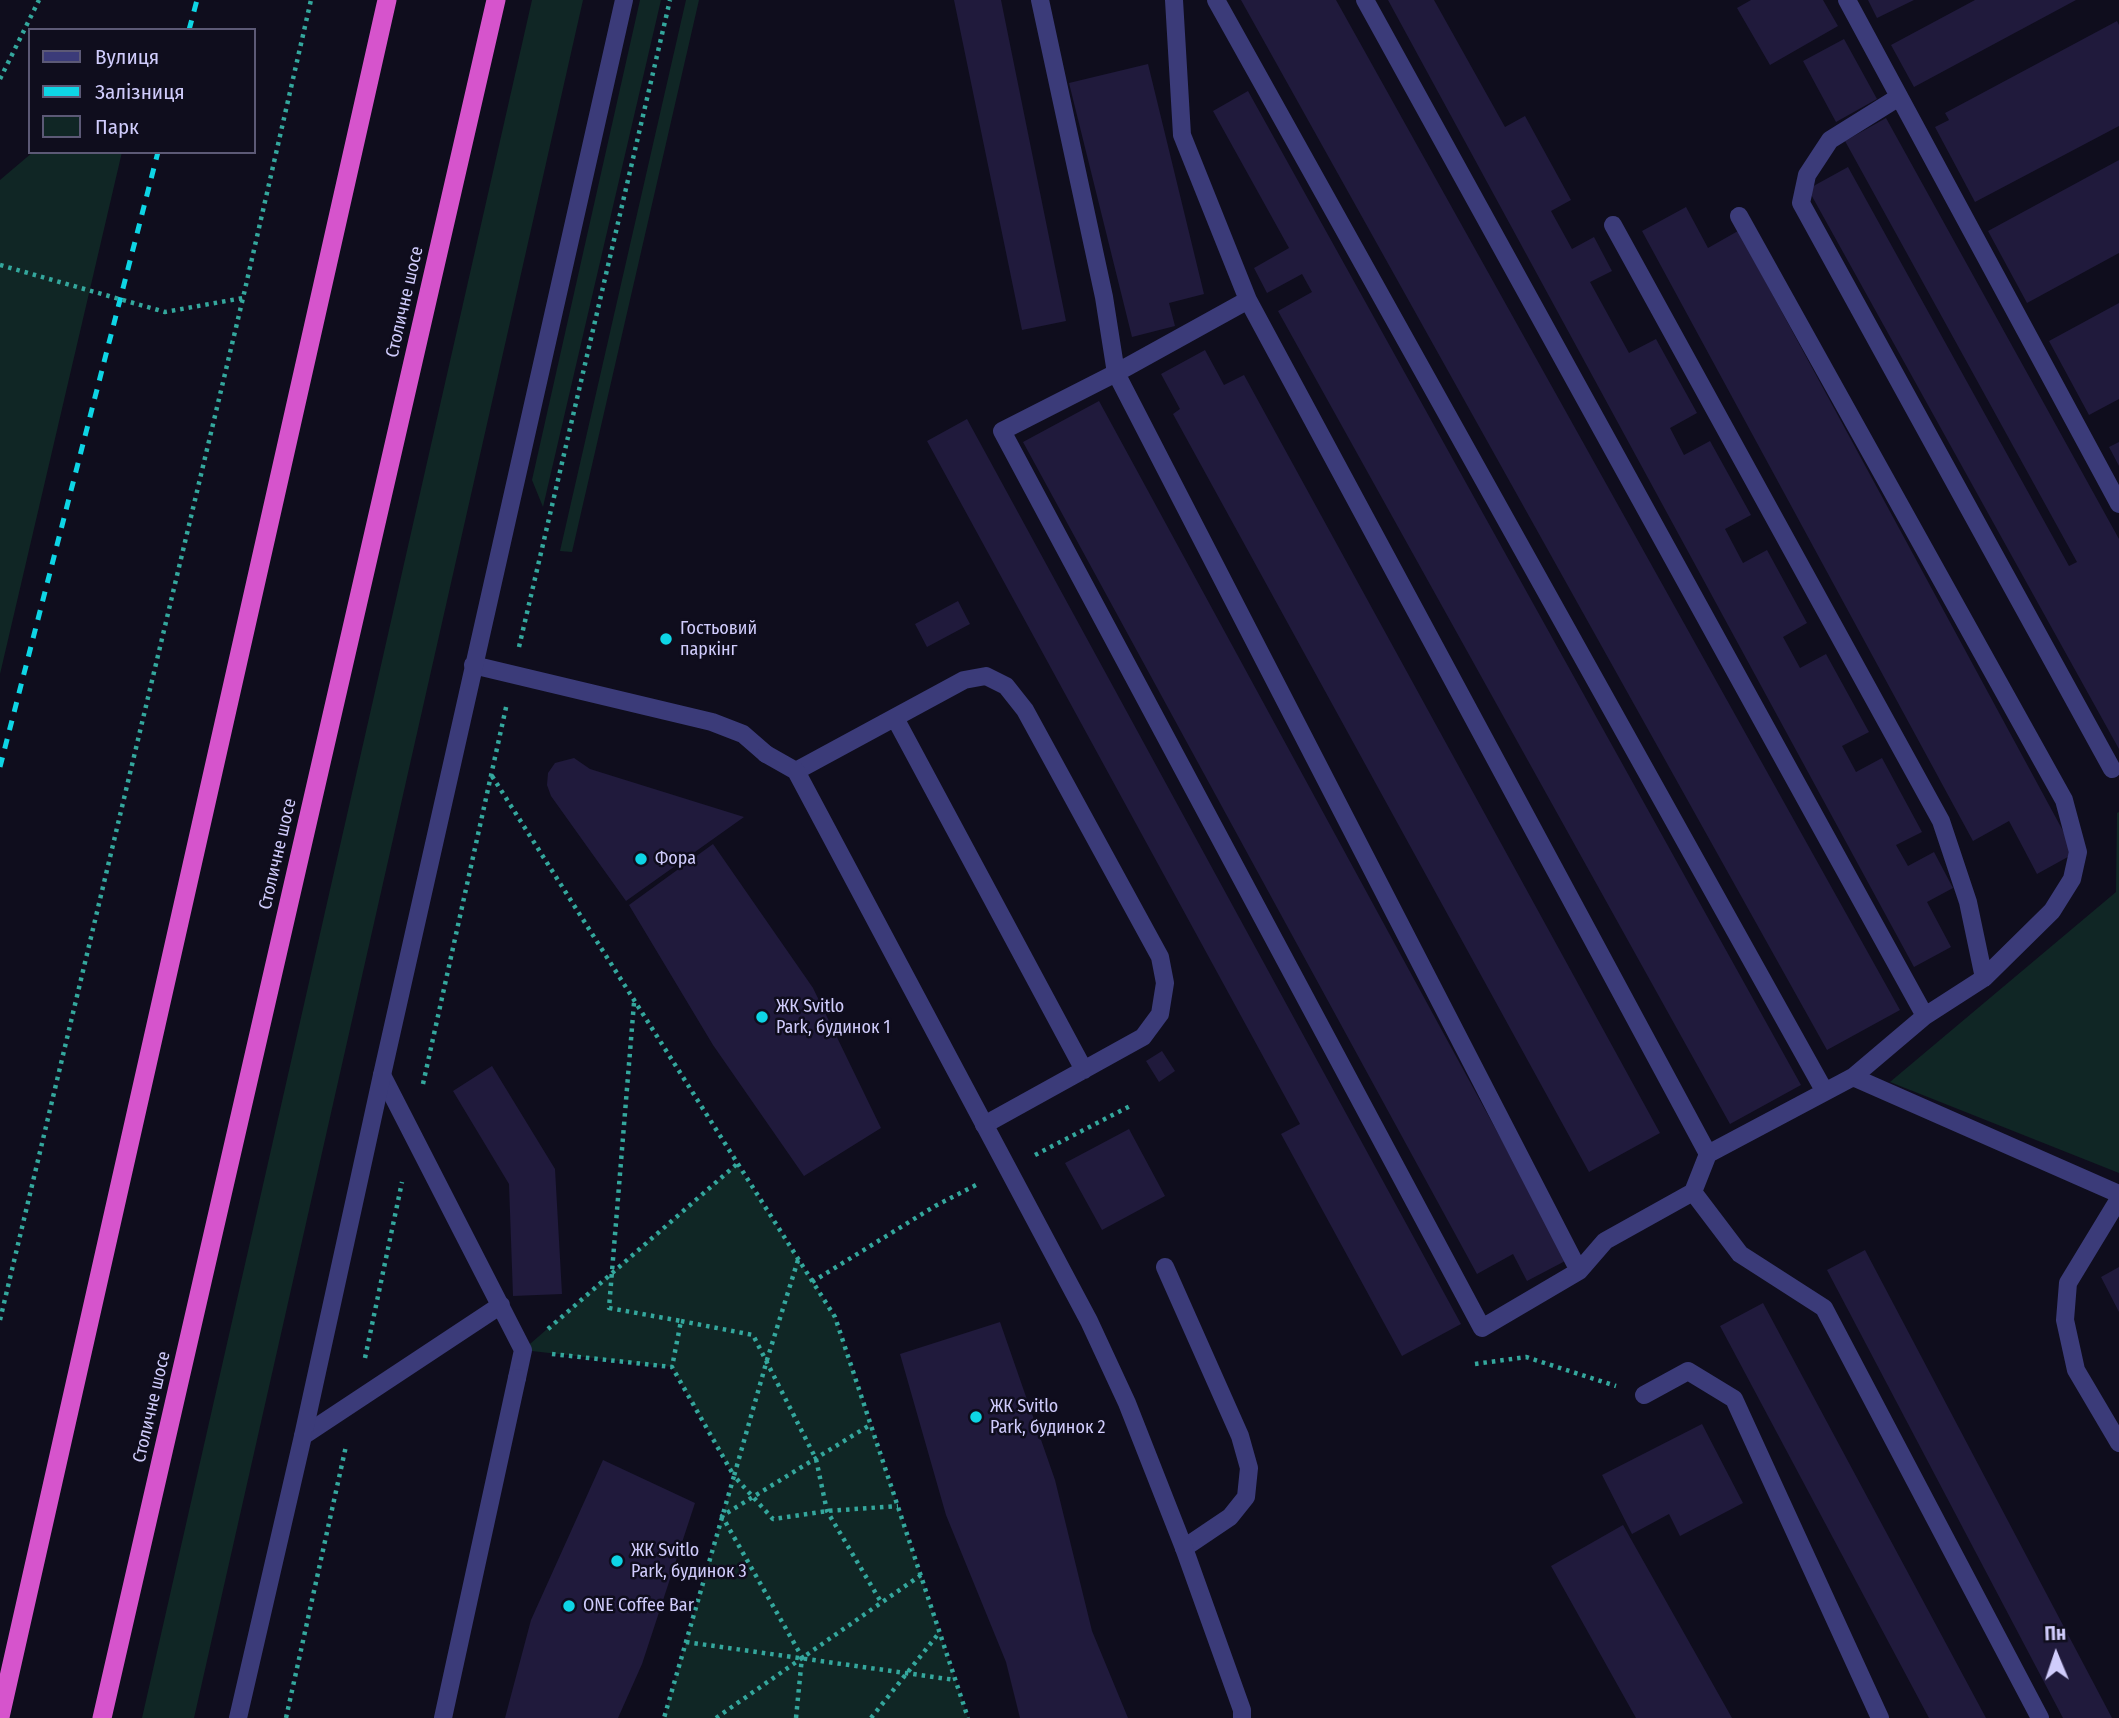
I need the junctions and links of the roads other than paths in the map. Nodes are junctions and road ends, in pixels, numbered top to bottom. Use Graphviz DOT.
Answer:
graph roads {
  1 [pos="387,0"];
  2 [pos="496,0"];
  3 [pos="624,0"];
  4 [pos="1040,0"];
  5 [pos="1174,0"];
  6 [pos="1216,0"];
  7 [pos="1365,0"];
  8 [pos="1847,0"];
  9 [pos="1899,97"];
  10 [pos="1739,216"];
  11 [pos="1613,225"];
  12 [pos="1248,300"];
  13 [pos="1116,373"];
  14 [pos="2119,505"];
  15 [pos="473,665"];
  16 [pos="895,718"];
  17 [pos="2112,769"];
  18 [pos="796,771"];
  19 [pos="1984,978"];
  20 [pos="1925,1016"];
  21 [pos="1084,1070"];
  22 [pos="382,1075"];
  23 [pos="1853,1077"];
  24 [pos="1825,1092"];
  25 [pos="984,1125"];
  26 [pos="1708,1154"];
  27 [pos="1693,1192"];
  28 [pos="2119,1194"];
  29 [pos="2119,1199"];
  30 [pos="1165,1267"];
  31 [pos="1579,1271"];
  32 [pos="501,1305"];
  33 [pos="1644,1395"];
  34 [pos="303,1436"];
  35 [pos="2119,1443"];
  36 [pos="1184,1548"];
  37 [pos="0,1717"];
  38 [pos="102,1718"];
  39 [pos="237,1718"];
  40 [pos="443,1718"];
  41 [pos="1242,1718"];
  42 [pos="1880,1718"];
  43 [pos="2040,1718"];
  1 -- 37 [label="highway"];
  2 -- 38 [label="highway, Столичне шосе"];
  3 -- 15 [label="street"];
  4 -- 13 [label="street"];
  5 -- 12 [label="street"];
  6 -- 24 [label="street"];
  7 -- 20 [label="street"];
  8 -- 9 [label="street"];
  9 -- 14 [label="street"];
  9 -- 17 [label="street"];
  10 -- 19 [label="street"];
  11 -- 19 [label="street"];
  12 -- 13 [label="street"];
  12 -- 26 [label="street"];
  13 -- 31 [label="street"];
  13 -- 31 [label="street"];
  15 -- 18 [label="street"];
  15 -- 22 [label="street"];
  16 -- 18 [label="street"];
  16 -- 21 [label="street"];
  16 -- 21 [label="street"];
  18 -- 25 [label="street"];
  19 -- 20 [label="street"];
  20 -- 23 [label="street"];
  21 -- 25 [label="street"];
  22 -- 32 [label="street"];
  22 -- 34 [label="street"];
  23 -- 24 [label="street"];
  23 -- 28 [label="street"];
  24 -- 26 [label="street"];
  25 -- 36 [label="street"];
  26 -- 27 [label="street"];
  27 -- 31 [label="street"];
  27 -- 43 [label="street"];
  29 -- 35 [label="street"];
  30 -- 36 [label="street"];
  32 -- 34 [label="street"];
  32 -- 40 [label="street"];
  33 -- 42 [label="street"];
  34 -- 39 [label="street"];
  36 -- 41 [label="street"];
}
